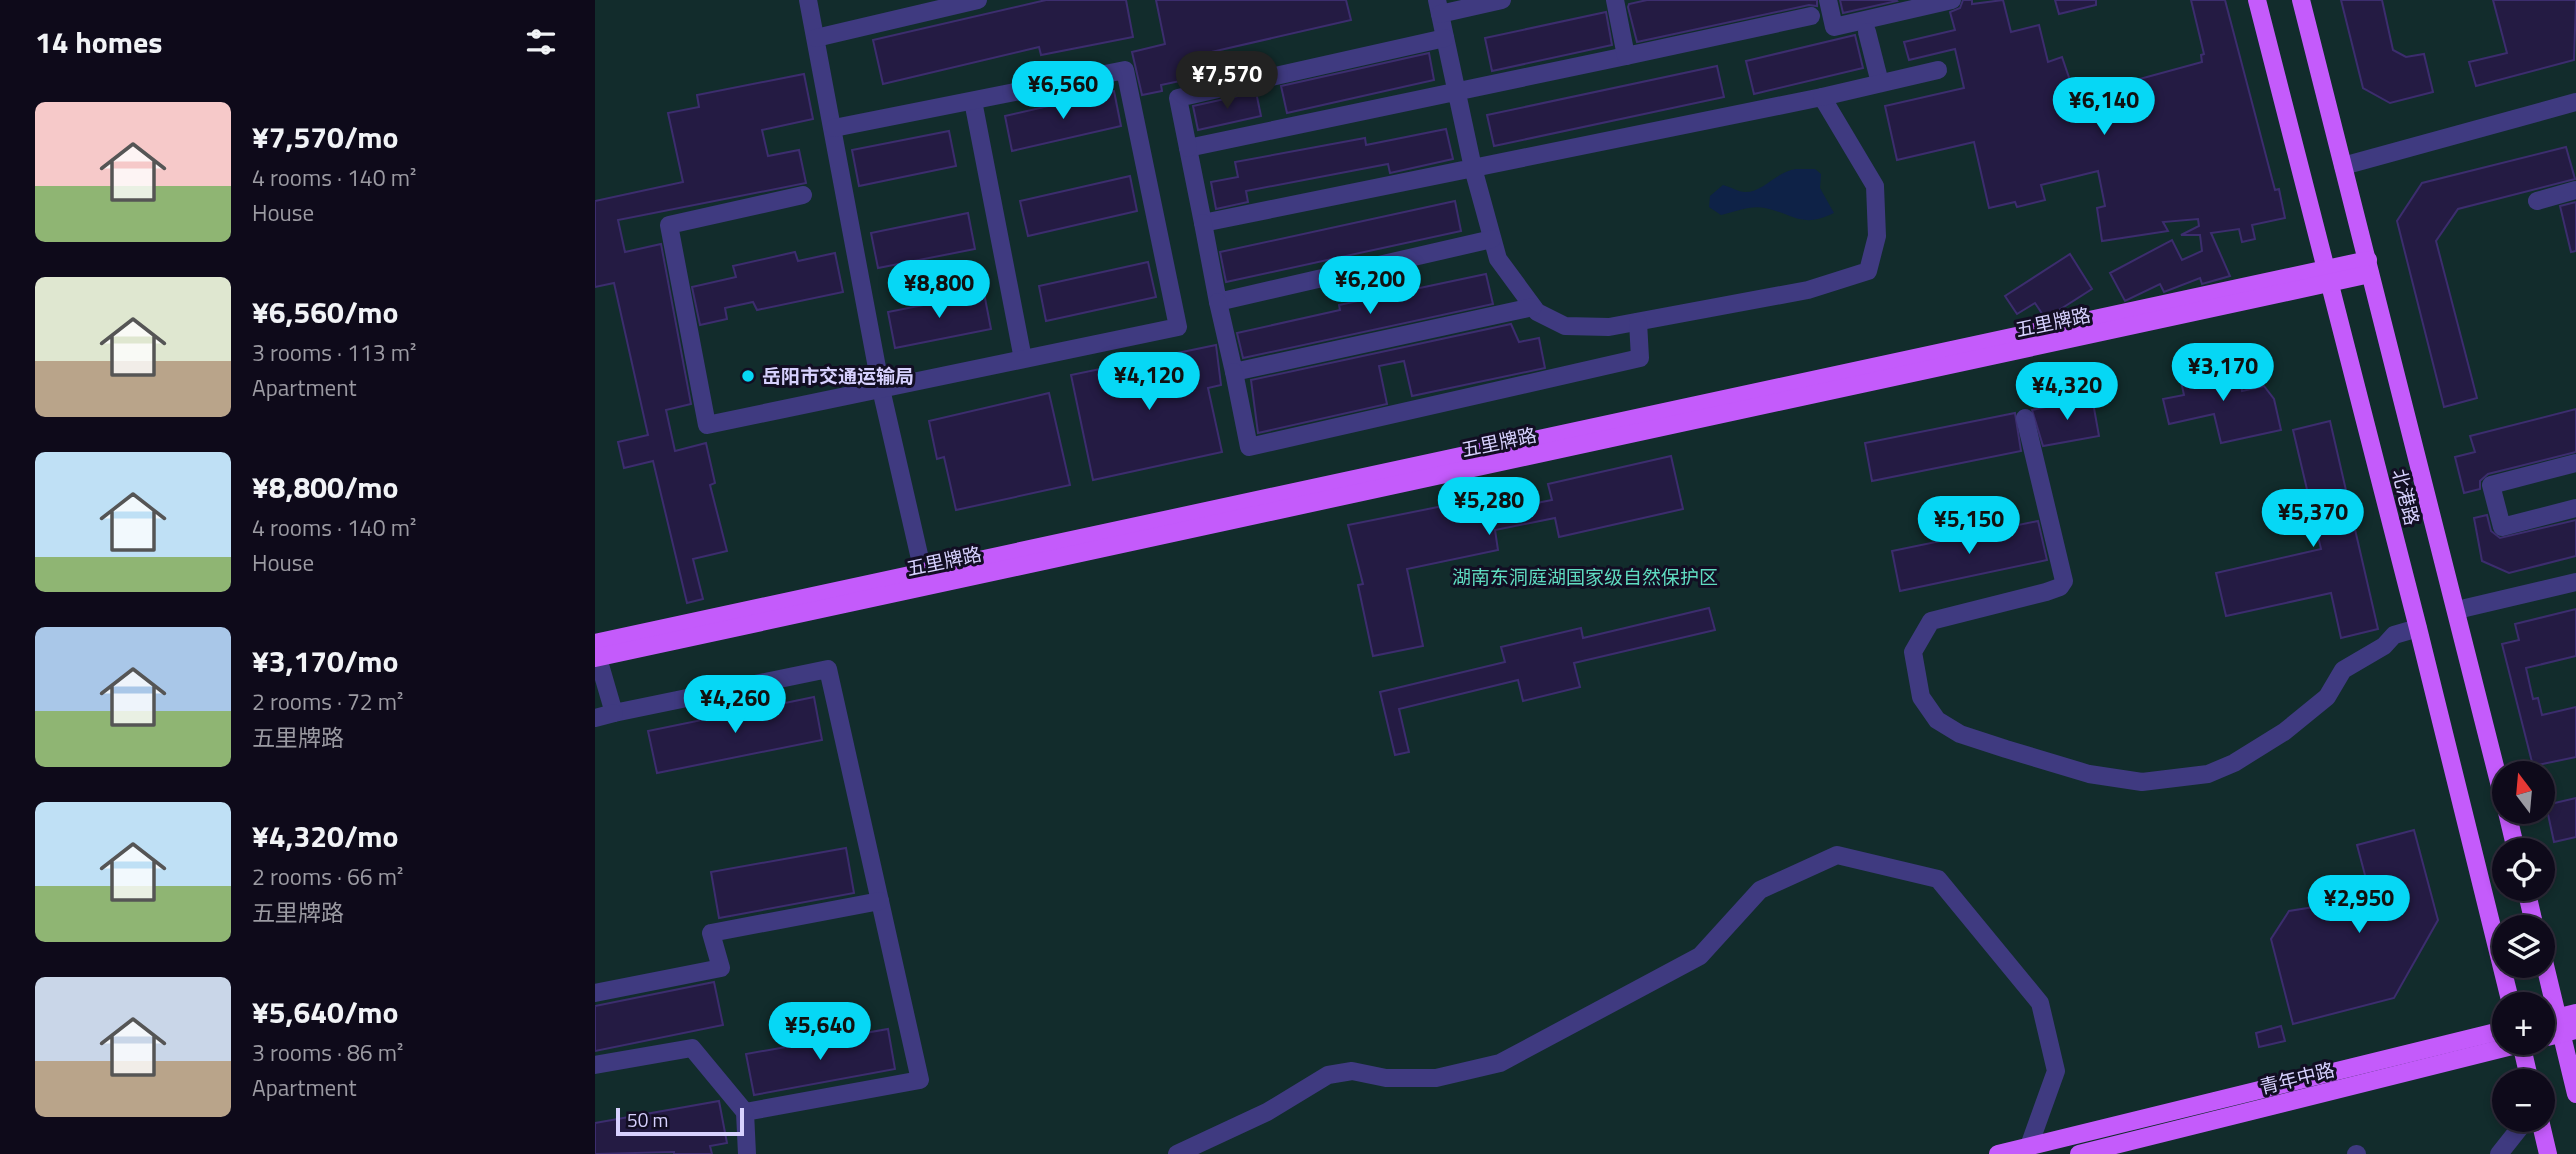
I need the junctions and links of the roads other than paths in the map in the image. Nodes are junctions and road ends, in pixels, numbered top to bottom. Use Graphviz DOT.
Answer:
graph roads {
  1 [pos="808,0"];
  2 [pos="978,0"];
  3 [pos="1502,0"];
  4 [pos="1615,0"];
  5 [pos="1828,0"];
  6 [pos="1952,0"];
  7 [pos="2257,0"];
  8 [pos="2301,0"];
  9 [pos="1438,7"];
  10 [pos="1811,16"];
  11 [pos="1867,32"];
  12 [pos="816,38"];
  13 [pos="1445,38"];
  14 [pos="1626,56"];
  15 [pos="1938,70"];
  16 [pos="1880,83"];
  17 [pos="1455,92"];
  18 [pos="1822,97"];
  19 [pos="973,101"];
  20 [pos="2576,102"];
  21 [pos="834,128"];
  22 [pos="1188,148"];
  23 [pos="2343,166"];
  24 [pos="1473,168"];
  25 [pos="2576,190"];
  26 [pos="803,195"];
  27 [pos="2537,201"];
  28 [pos="1203,223"];
  29 [pos="1492,239"];
  30 [pos="2369,267"];
  31 [pos="2328,277"];
  32 [pos="1219,302"];
  33 [pos="1533,307"];
  34 [pos="1638,322"];
  35 [pos="1023,359"];
  36 [pos="1234,372"];
  37 [pos="881,389"];
  38 [pos="2025,418"];
  39 [pos="2576,463"];
  40 [pos="2576,508"];
  41 [pos="923,572"];
  42 [pos="2576,582"];
  43 [pos="2457,610"];
  44 [pos="2419,628"];
  45 [pos="596,653"];
  46 [pos="614,713"];
  47 [pos="595,718"];
  48 [pos="2494,761"];
  49 [pos="880,901"];
  50 [pos="2548,978"];
  51 [pos="595,992"];
  52 [pos="2508,992"];
  53 [pos="2576,1013"];
  54 [pos="2559,1026"];
  55 [pos="2492,1033"];
  56 [pos="2492,1051"];
  57 [pos="595,1065"];
  58 [pos="2576,1094"];
  59 [pos="745,1112"];
  60 [pos="2518,1132"];
  61 [pos="2543,1132"];
  62 [pos="2029,1146"];
  63 [pos="2130,1148"];
  64 [pos="2506,1151"];
  65 [pos="747,1154"];
  66 [pos="1177,1154"];
  67 [pos="1998,1154"];
  68 [pos="2079,1154"];
  69 [pos="2548,1154"];
  1 -- 12 [label="street"];
  2 -- 12 [label="street"];
  3 -- 9 [label="street"];
  4 -- 14 [label="street"];
  5 -- 6 [label="street"];
  7 -- 31 [label="main road, 北港路"];
  8 -- 23 [label="main road, 北港路"];
  9 -- 13 [label="street"];
  10 -- 14 [label="street"];
  11 -- 16 [label="street"];
  12 -- 21 [label="street"];
  13 -- 17 [label="street"];
  13 -- 22 [label="street"];
  14 -- 17 [label="street"];
  15 -- 16 [label="street"];
  16 -- 18 [label="street"];
  17 -- 22 [label="street"];
  17 -- 24 [label="street"];
  18 -- 24 [label="street"];
  18 -- 34 [label="street"];
  19 -- 21 [label="street"];
  19 -- 35 [label="street"];
  19 -- 35 [label="street"];
  20 -- 23 [label="street"];
  21 -- 37 [label="street"];
  22 -- 28 [label="street"];
  23 -- 30 [label="main road, 北港路"];
  24 -- 28 [label="street"];
  24 -- 29 [label="street"];
  25 -- 27 [label="street"];
  26 -- 37 [label="street"];
  28 -- 32 [label="street"];
  29 -- 32 [label="street"];
  29 -- 33 [label="street"];
  30 -- 31 [label="main road, 五里牌路"];
  30 -- 43 [label="main road, 北港路"];
  31 -- 41 [label="main road, 五里牌路"];
  31 -- 44 [label="main road, 北港路"];
  31 -- 45 [label="main road, 五里牌路"];
  32 -- 36 [label="street"];
  33 -- 34 [label="street"];
  33 -- 36 [label="street"];
  34 -- 36 [label="street"];
  35 -- 37 [label="street"];
  37 -- 41 [label="street"];
  38 -- 44 [label="street"];
  39 -- 40 [label="street"];
  41 -- 45 [label="main road, 五里牌路"];
  42 -- 43 [label="street"];
  43 -- 48 [label="main road, 北港路"];
  44 -- 52 [label="main road, 北港路"];
  45 -- 46 [label="street"];
  46 -- 47 [label="street"];
  46 -- 49 [label="street"];
  49 -- 51 [label="street"];
  49 -- 59 [label="street"];
  50 -- 54 [label="main road"];
  53 -- 54 [label="main road"];
  54 -- 58 [label="main road"];
  55 -- 62 [label="main road"];
  56 -- 63 [label="main road, 青年中路"];
  57 -- 59 [label="street"];
  59 -- 65 [label="street"];
  60 -- 64 [label="street"];
  61 -- 69 [label="main road"];
  62 -- 66 [label="street"];
  62 -- 67 [label="main road"];
  63 -- 68 [label="main road, 青年中路"];
}
